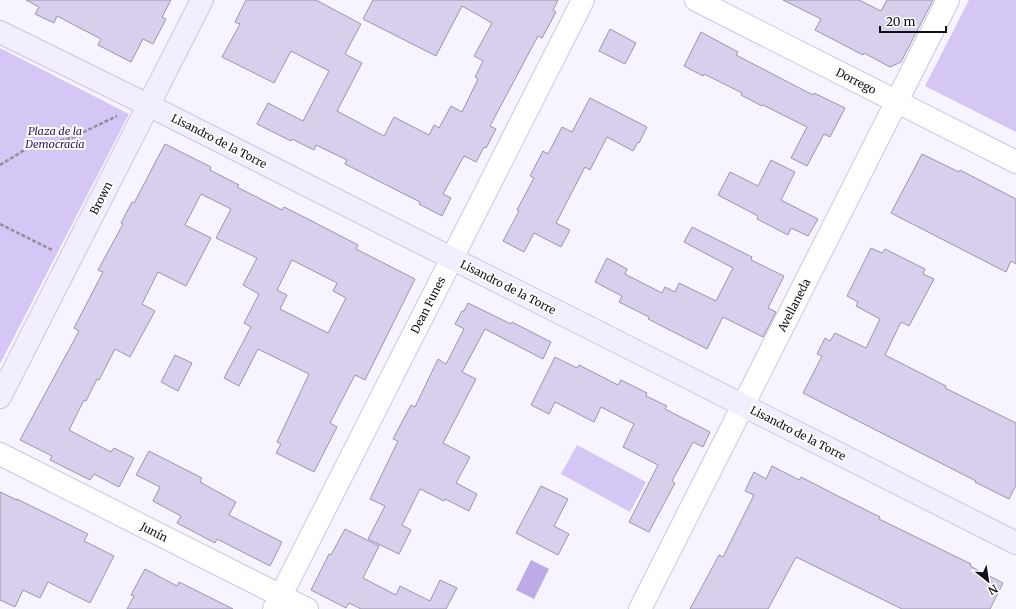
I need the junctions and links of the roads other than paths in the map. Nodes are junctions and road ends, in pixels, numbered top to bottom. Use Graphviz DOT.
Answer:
graph roads {
  1 [pos="202,0"];
  2 [pos="583,0"];
  3 [pos="696,0"];
  4 [pos="948,0"];
  5 [pos="0,32"];
  6 [pos="896,102"];
  7 [pos="148,105"];
  8 [pos="1016,162"];
  9 [pos="452,258"];
  10 [pos="0,397"];
  11 [pos="743,405"];
  12 [pos="0,454"];
  13 [pos="1016,543"];
  14 [pos="277,602"];
  15 [pos="307,609"];
  16 [pos="640,609"];
  1 -- 7 [label="main road, Brown"];
  2 -- 9 [label="street, Dean Funes"];
  3 -- 6 [label="street, Dorrego"];
  4 -- 6 [label="street, Avellaneda"];
  5 -- 7 [label="main road, Lisandro de la Torre"];
  6 -- 8 [label="street, Dorrego"];
  6 -- 11 [label="street, Avellaneda"];
  7 -- 9 [label="main road, Lisandro de la Torre"];
  7 -- 10 [label="main road, Brown"];
  9 -- 11 [label="main road, Lisandro de la Torre"];
  9 -- 14 [label="street, Dean Funes"];
  11 -- 13 [label="main road, Lisandro de la Torre"];
  11 -- 16 [label="street, Avellaneda"];
  12 -- 14 [label="street, Junín"];
  14 -- 15 [label="street, Junín"];
}
